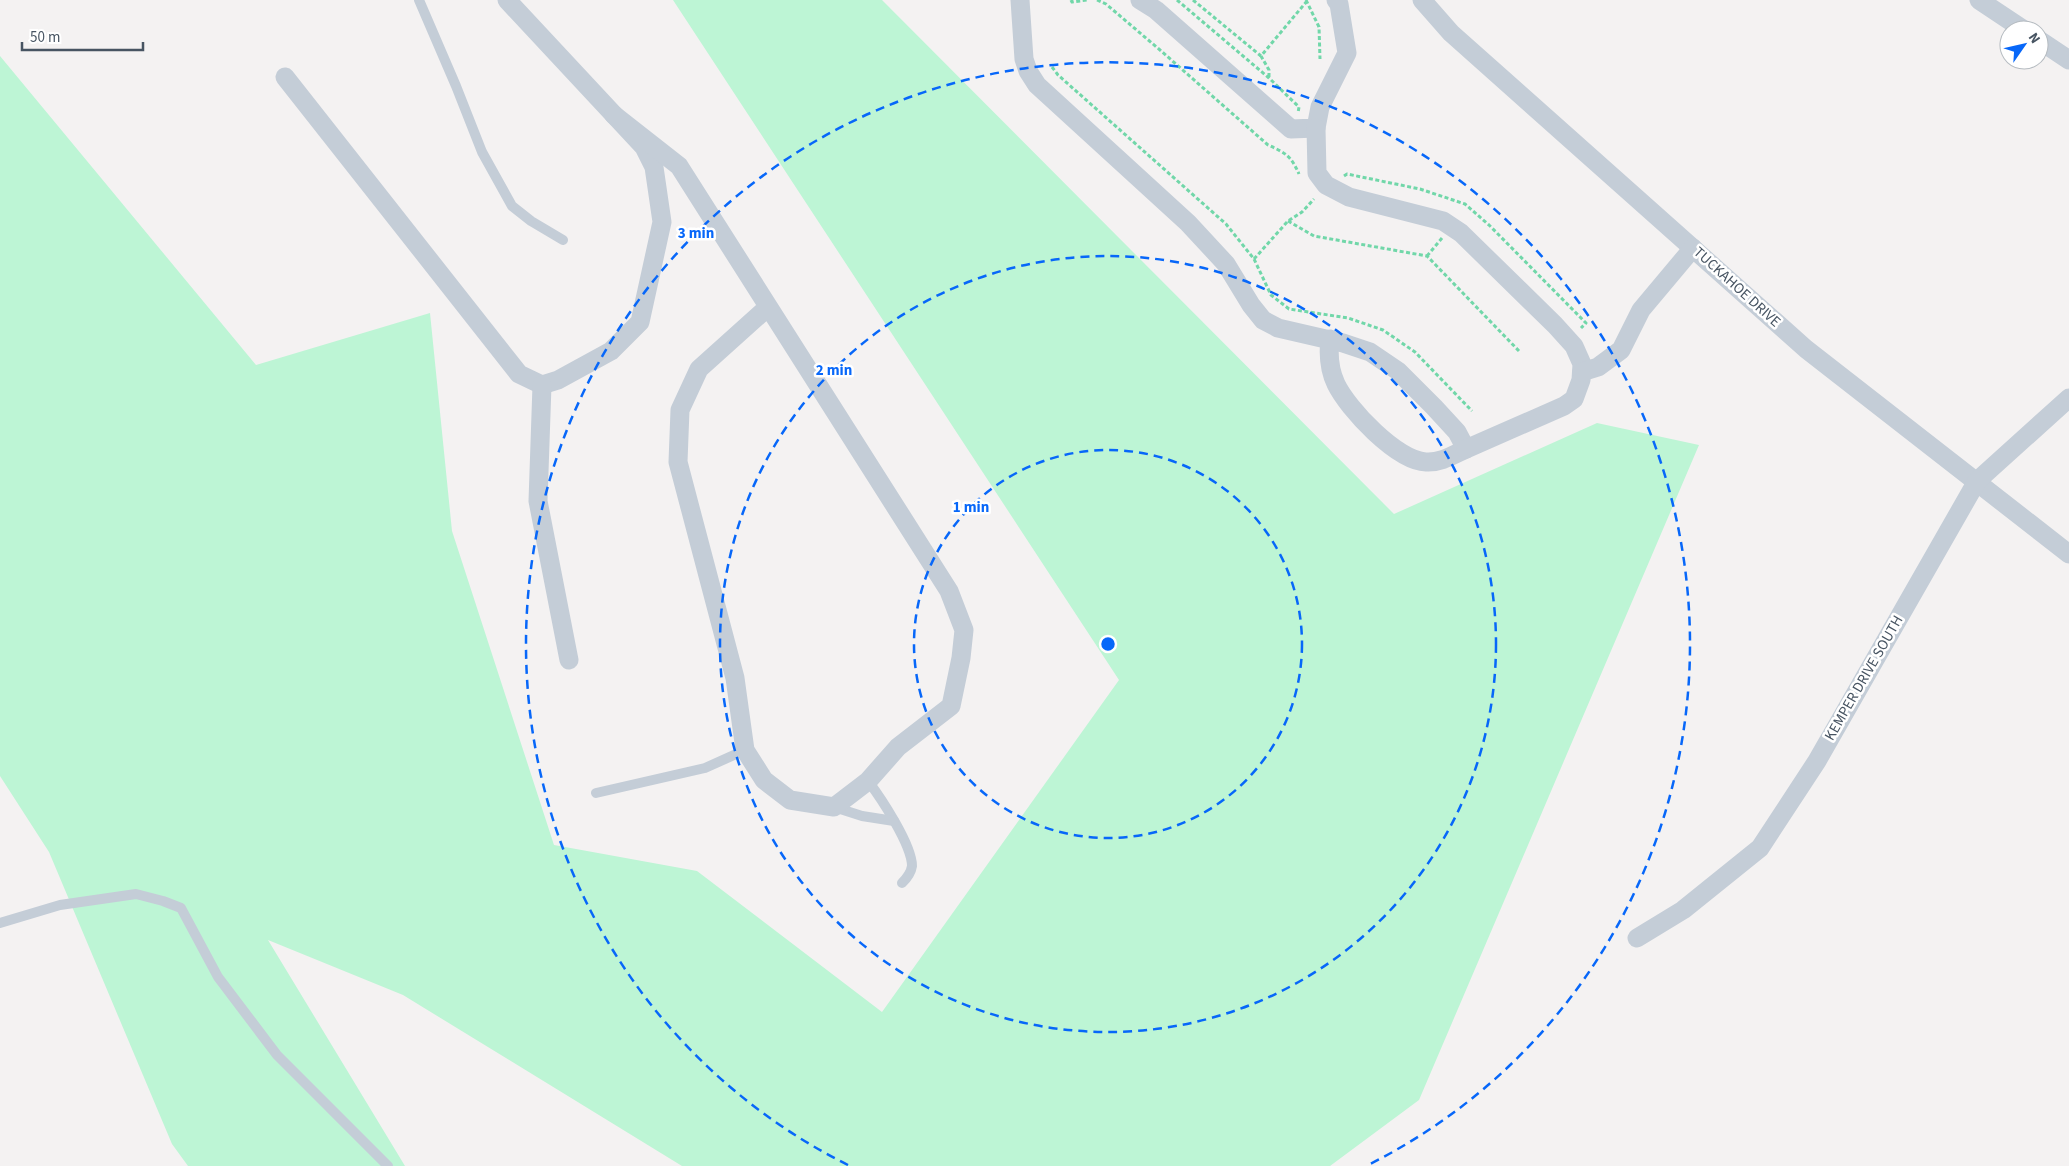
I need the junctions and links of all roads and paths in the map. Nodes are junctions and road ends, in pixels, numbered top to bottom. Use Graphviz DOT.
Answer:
graph roads {
  1 [pos="419,0"];
  2 [pos="507,0"];
  3 [pos="1020,0"];
  4 [pos="1071,0"];
  5 [pos="1087,0"];
  6 [pos="1097,0"];
  7 [pos="1140,0"];
  8 [pos="1177,0"];
  9 [pos="1193,0"];
  10 [pos="1336,0"];
  11 [pos="1422,0"];
  12 [pos="1979,0"];
  13 [pos="1306,1"];
  14 [pos="2009,20"];
  15 [pos="2049,47"];
  16 [pos="1261,56"];
  17 [pos="1320,59"];
  18 [pos="2069,60"];
  19 [pos="1052,67"];
  20 [pos="285,77"];
  21 [pos="1269,78"];
  22 [pos="614,115"];
  23 [pos="1298,116"];
  24 [pos="1316,128"];
  25 [pos="1300,177"];
  26 [pos="1308,192"];
  27 [pos="1323,197"];
  28 [pos="1314,199"];
  29 [pos="1288,221"];
  30 [pos="1447,232"];
  31 [pos="563,240"];
  32 [pos="1693,248"];
  33 [pos="1427,256"];
  34 [pos="1254,259"];
  35 [pos="768,307"];
  36 [pos="1330,339"];
  37 [pos="1519,351"];
  38 [pos="1582,372"];
  39 [pos="542,385"];
  40 [pos="2069,398"];
  41 [pos="1472,411"];
  42 [pos="1466,450"];
  43 [pos="1977,481"];
  44 [pos="2069,554"];
  45 [pos="569,660"];
  46 [pos="745,750"];
  47 [pos="868,782"];
  48 [pos="596,793"];
  49 [pos="834,807"];
  50 [pos="894,821"];
  51 [pos="902,883"];
  52 [pos="0,923"];
  53 [pos="1637,938"];
  54 [pos="388,1166"];
  1 -- 31 [label="lane"];
  2 -- 22 [label="street"];
  3 -- 36 [label="street"];
  4 -- 5 [label="path"];
  6 -- 25 [label="path"];
  7 -- 24 [label="street"];
  8 -- 21 [label="path"];
  9 -- 16 [label="path"];
  10 -- 24 [label="street"];
  11 -- 32 [label="street, TUCKAHOE DRIVE"];
  12 -- 14 [label="street"];
  13 -- 16 [label="path"];
  13 -- 17 [label="path"];
  15 -- 18 [label="street"];
  16 -- 21 [label="path"];
  19 -- 34 [label="path"];
  20 -- 39 [label="street"];
  21 -- 23 [label="path"];
  22 -- 35 [label="street"];
  22 -- 39 [label="street"];
  24 -- 38 [label="street"];
  26 -- 28 [label="path"];
  27 -- 28 [label="path"];
  28 -- 29 [label="path"];
  29 -- 33 [label="path"];
  29 -- 34 [label="path"];
  30 -- 33 [label="path"];
  32 -- 38 [label="street"];
  32 -- 43 [label="street, TUCKAHOE DRIVE"];
  33 -- 37 [label="path"];
  34 -- 41 [label="path"];
  35 -- 46 [label="street"];
  35 -- 47 [label="street"];
  36 -- 42 [label="street"];
  36 -- 42 [label="street"];
  38 -- 42 [label="street"];
  39 -- 45 [label="street"];
  40 -- 43 [label="street, KEMPER DRIVE SOUTH"];
  43 -- 44 [label="street, TUCKAHOE DRIVE"];
  43 -- 53 [label="street, KEMPER DRIVE SOUTH"];
  46 -- 48 [label="lane"];
  46 -- 49 [label="street"];
  47 -- 49 [label="street"];
  47 -- 50 [label="lane"];
  49 -- 50 [label="lane"];
  50 -- 51 [label="lane"];
  52 -- 54 [label="lane"];
}
